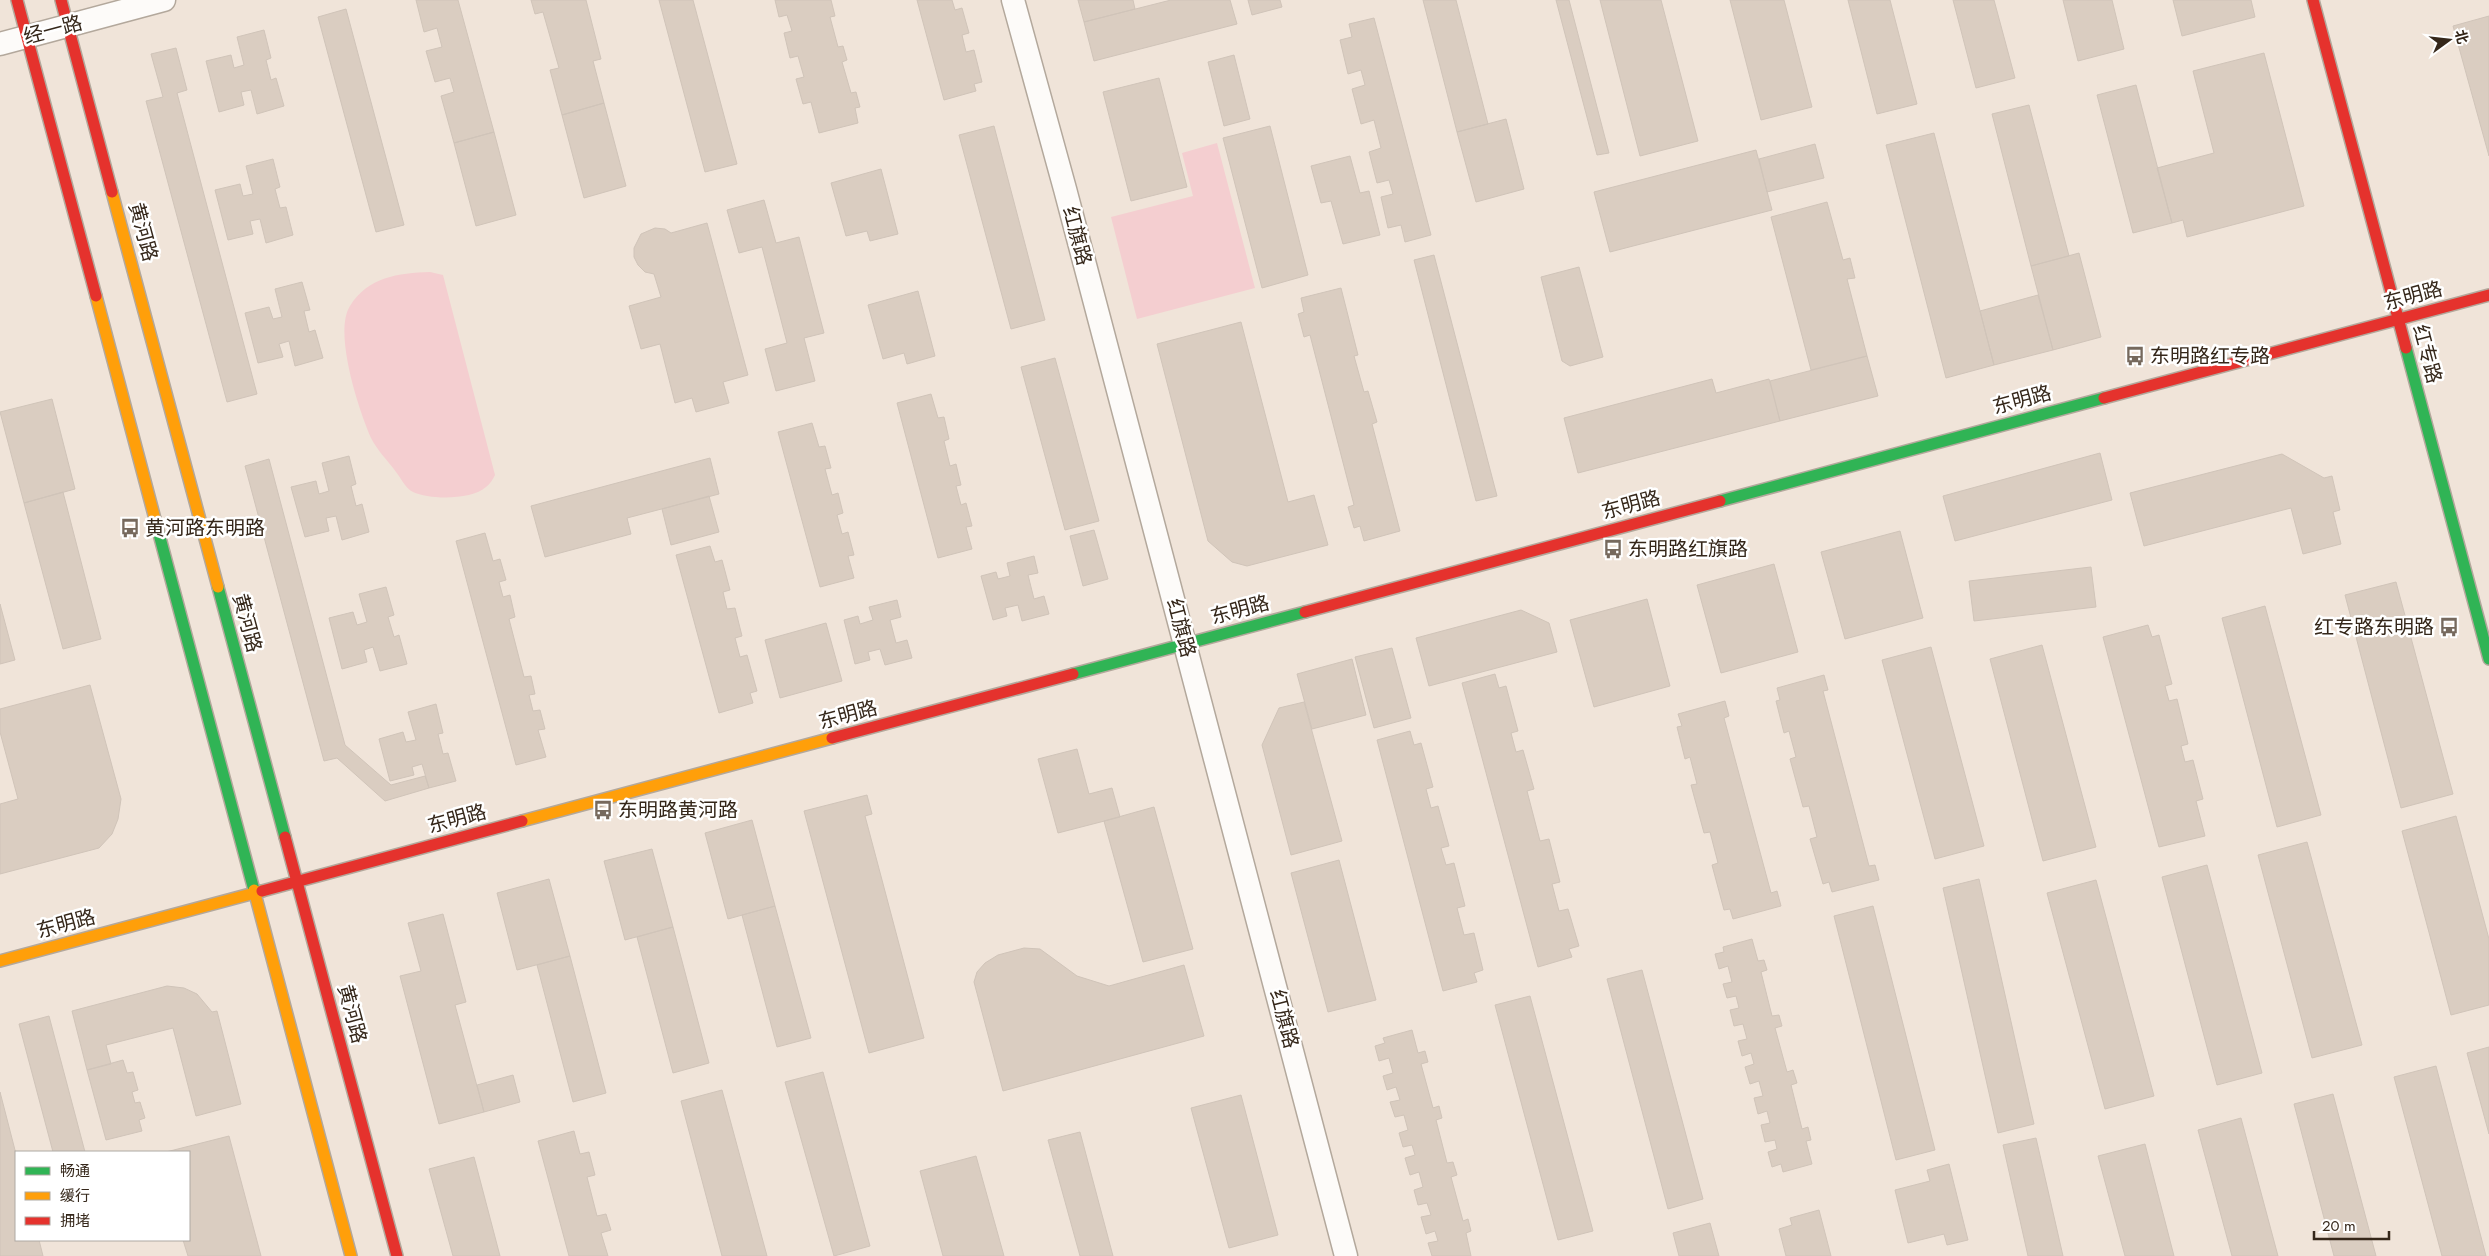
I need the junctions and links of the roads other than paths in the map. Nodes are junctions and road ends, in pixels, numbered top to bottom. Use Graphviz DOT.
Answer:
graph roads {
  1 [pos="17,0"];
  2 [pos="61,0"];
  3 [pos="164,0"];
  4 [pos="1013,0"];
  5 [pos="2313,0"];
  6 [pos="68,26"];
  7 [pos="26,37"];
  8 [pos="0,44"];
  9 [pos="2489,295"];
  10 [pos="2398,319"];
  11 [pos="1185,644"];
  12 [pos="2489,660"];
  13 [pos="297,882"];
  14 [pos="254,893"];
  15 [pos="0,961"];
  16 [pos="352,1256"];
  17 [pos="397,1256"];
  18 [pos="1346,1256"];
  1 -- 7 [label="street"];
  2 -- 6 [label="street, 黄河路"];
  3 -- 6 [label="street, 经一路"];
  4 -- 11 [label="street, 红旗路"];
  5 -- 10 [label="street, 红专路"];
  6 -- 7 [label="street, 经一路"];
  6 -- 13 [label="street, 黄河路"];
  7 -- 8 [label="street, 经一路"];
  7 -- 14 [label="street"];
  9 -- 10 [label="street, 东明路"];
  10 -- 11 [label="street, 东明路"];
  10 -- 12 [label="street, 红专路"];
  11 -- 13 [label="street, 东明路"];
  11 -- 18 [label="street, 红旗路"];
  13 -- 14 [label="street, 东明路"];
  13 -- 17 [label="street, 黄河路"];
  14 -- 15 [label="street, 东明路"];
  14 -- 16 [label="street"];
}
